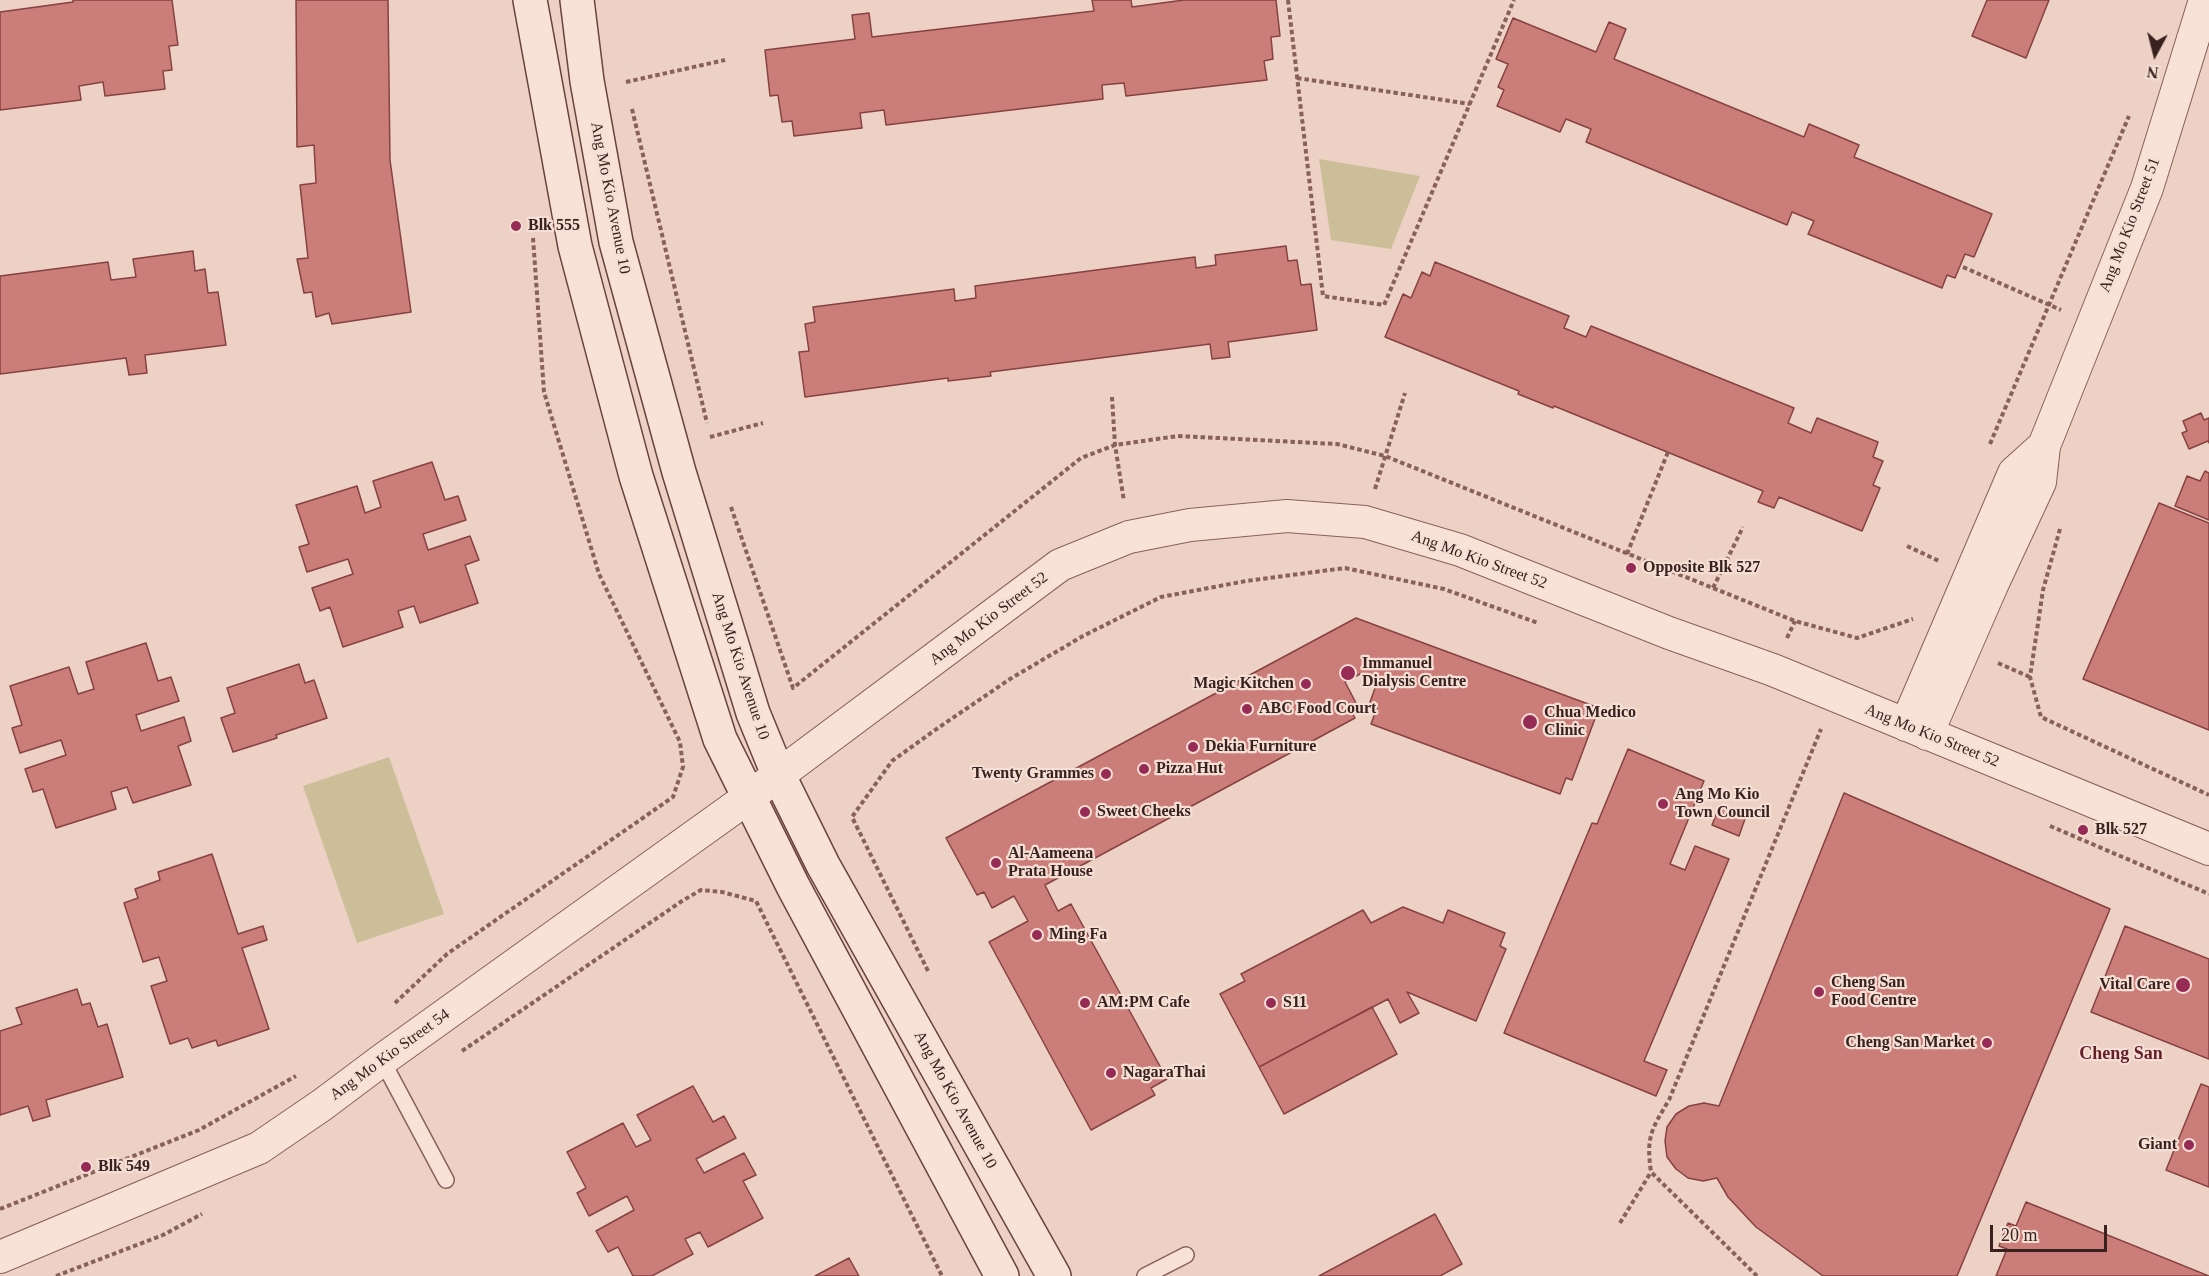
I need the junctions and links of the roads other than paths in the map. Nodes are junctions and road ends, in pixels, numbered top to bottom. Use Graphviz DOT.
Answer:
graph roads {
  1 [pos="530,0"];
  2 [pos="577,0"];
  3 [pos="2205,0"];
  4 [pos="1917,730"];
  5 [pos="778,774"];
  6 [pos="749,797"];
  7 [pos="2209,849"];
  8 [pos="382,1060"];
  9 [pos="446,1180"];
  10 [pos="1186,1255"];
  11 [pos="0,1257"];
  12 [pos="1002,1276"];
  13 [pos="1054,1276"];
  14 [pos="1144,1276"];
  1 -- 6 [label="main road"];
  2 -- 5 [label="main road, Ang Mo Kio Avenue 10"];
  3 -- 4 [label="street, Ang Mo Kio Street 51"];
  4 -- 5 [label="street, Ang Mo Kio Street 52"];
  4 -- 7 [label="street, Ang Mo Kio Street 52"];
  5 -- 6 [label="street, Ang Mo Kio Street 52"];
  5 -- 13 [label="main road, Ang Mo Kio Avenue 10"];
  6 -- 8 [label="street, Ang Mo Kio Street 54"];
  6 -- 12 [label="main road"];
  8 -- 9 [label="lane"];
  8 -- 11 [label="street, Ang Mo Kio Street 54"];
  10 -- 14 [label="lane"];
}
